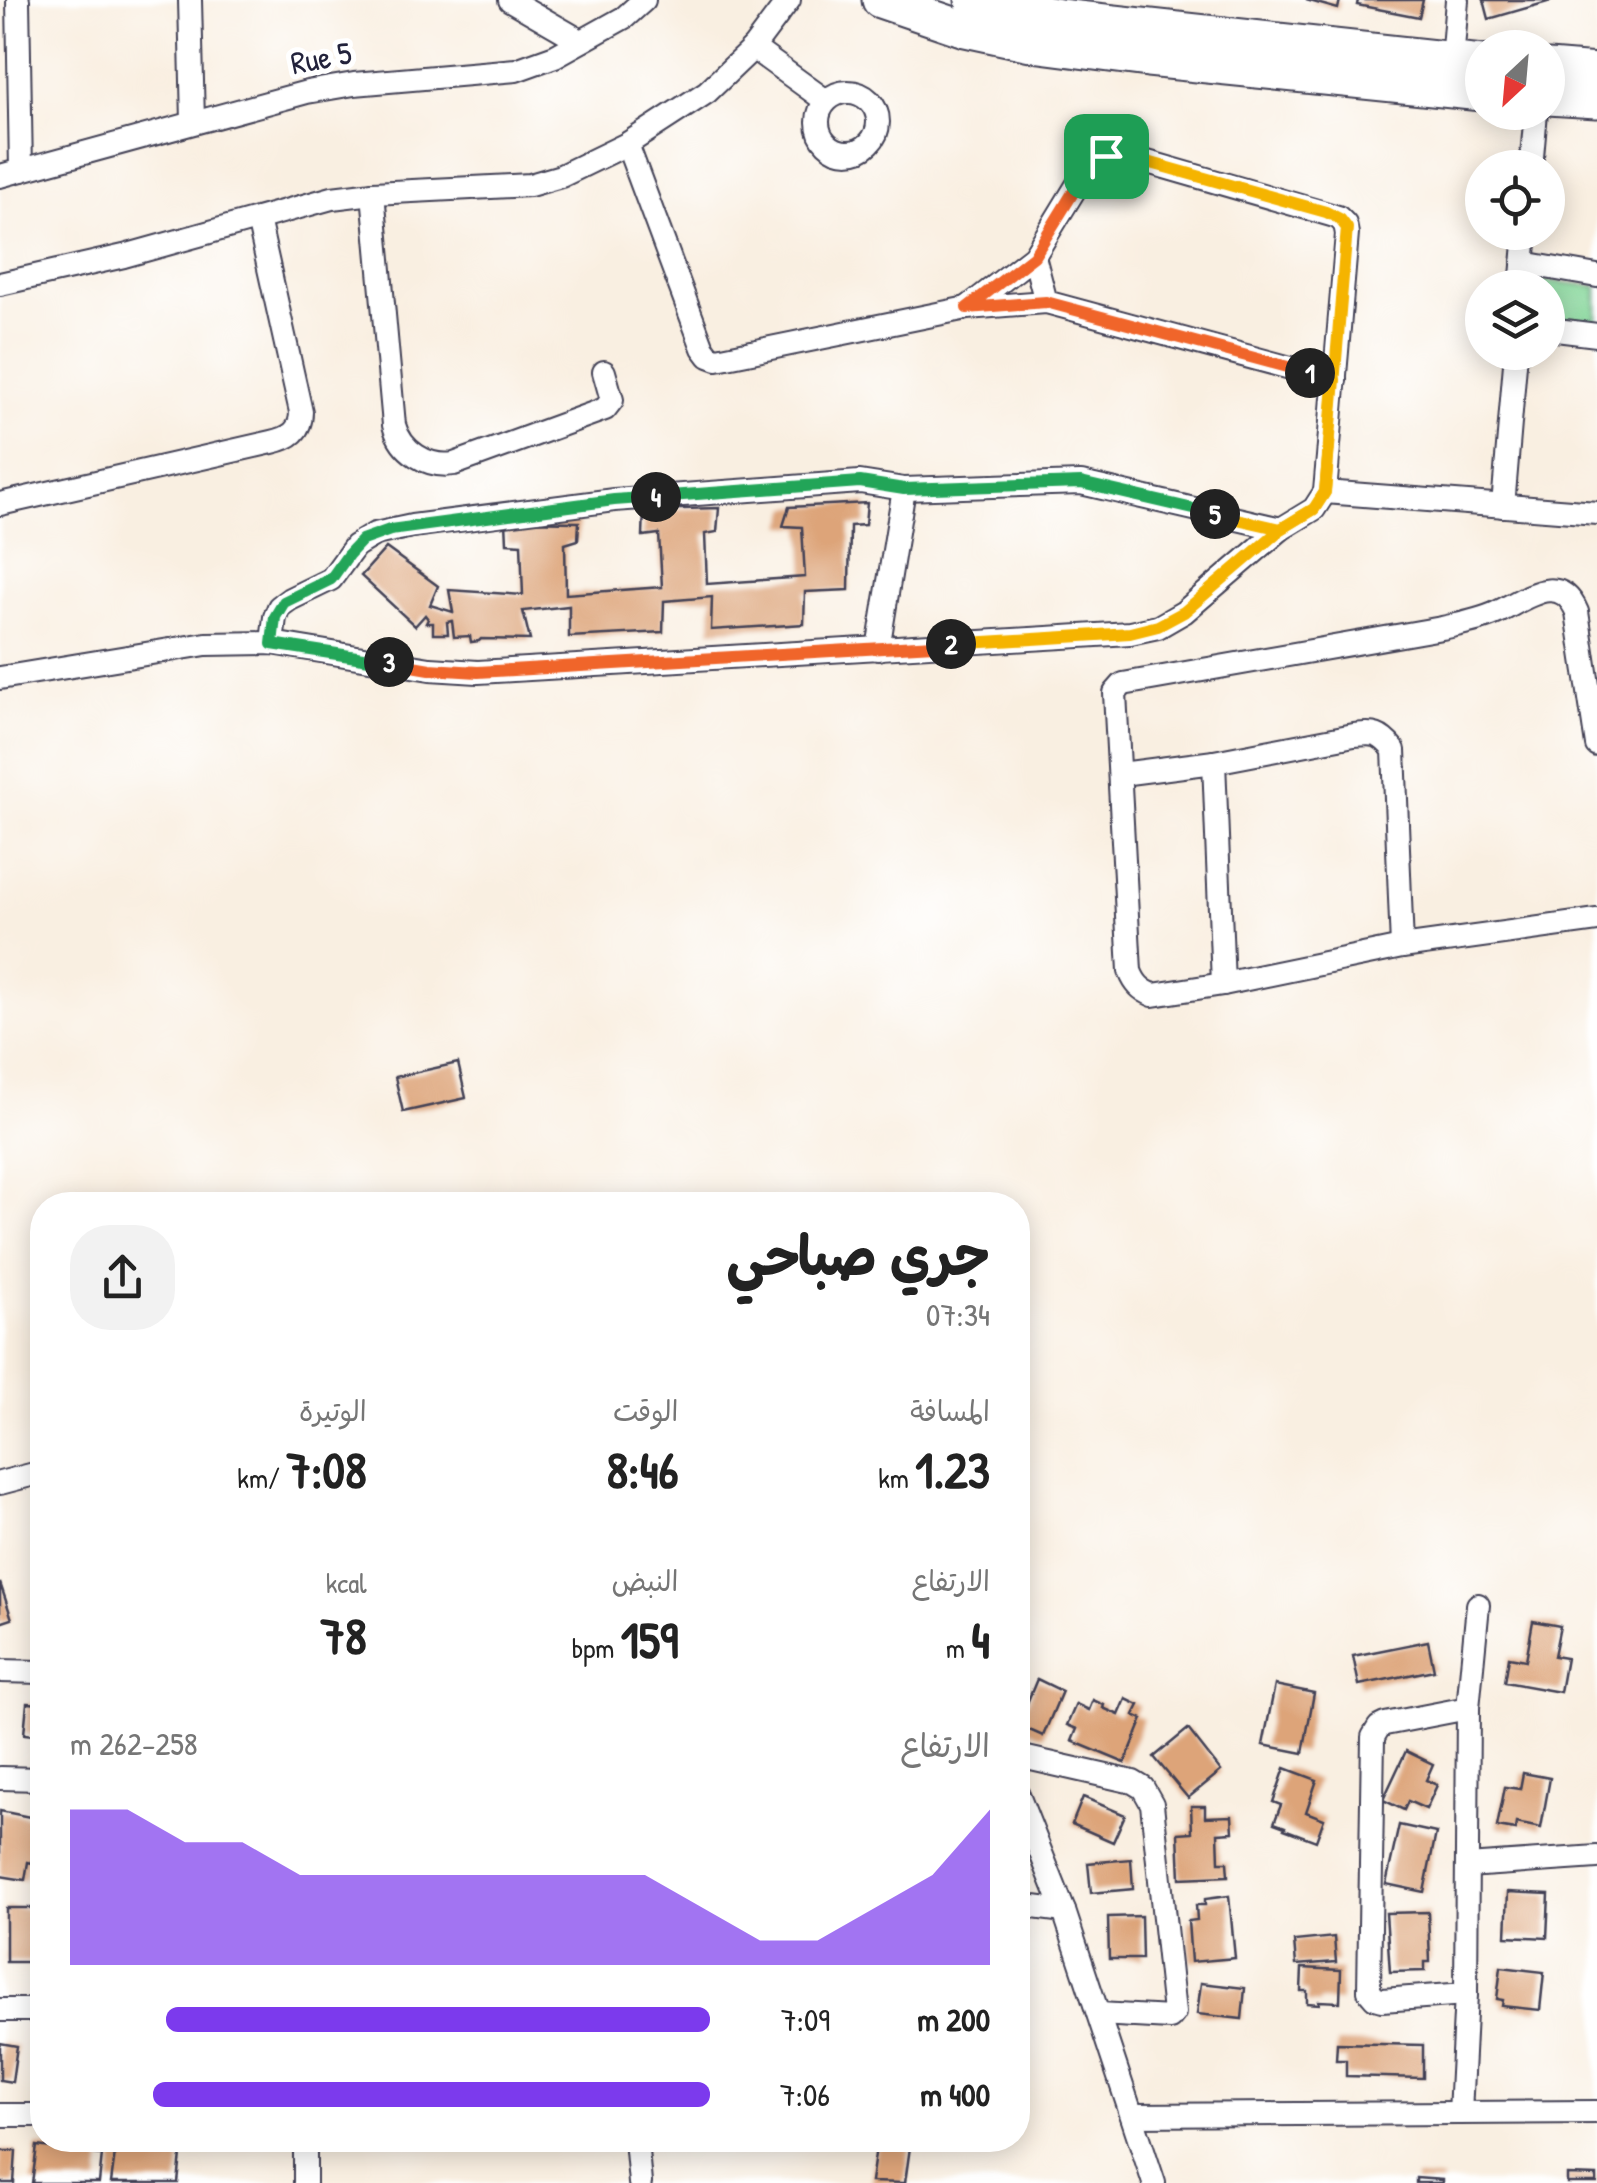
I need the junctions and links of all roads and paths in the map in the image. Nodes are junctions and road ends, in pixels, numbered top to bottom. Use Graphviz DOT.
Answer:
graph roads {
  1 [pos="18,0"];
  2 [pos="190,0"];
  3 [pos="510,0"];
  4 [pos="644,0"];
  5 [pos="789,0"];
  6 [pos="880,0"];
  7 [pos="973,0"];
  8 [pos="1446,0"];
  9 [pos="1457,0"];
  10 [pos="1060,9"];
  11 [pos="581,41"];
  12 [pos="753,48"];
  13 [pos="1458,61"];
  14 [pos="1565,69"];
  15 [pos="1597,72"];
  16 [pos="1465,91"];
  17 [pos="1565,98"];
  18 [pos="1597,100"];
  19 [pos="826,102"];
  20 [pos="192,122"];
  21 [pos="627,144"];
  22 [pos="11,173"];
  23 [pos="373,192"];
  24 [pos="258,219"];
  25 [pos="1524,250"];
  26 [pos="1034,256"];
  27 [pos="1523,263"];
  28 [pos="1522,270"];
  29 [pos="1597,276"];
  30 [pos="0,284"];
  31 [pos="1046,302"];
  32 [pos="967,308"];
  33 [pos="1565,331"];
  34 [pos="1597,335"];
  35 [pos="1514,370"];
  36 [pos="604,372"];
  37 [pos="1335,380"];
  38 [pos="904,489"];
  39 [pos="1325,492"];
  40 [pos="0,504"];
  41 [pos="1503,506"];
  42 [pos="1597,512"];
  43 [pos="1281,529"];
  44 [pos="272,644"];
  45 [pos="878,649"];
  46 [pos="0,678"];
  47 [pos="1597,745"];
  48 [pos="1214,762"];
  49 [pos="1121,774"];
  50 [pos="1597,920"];
  51 [pos="1402,947"];
  52 [pos="1223,984"];
  53 [pos="30,1475"];
  54 [pos="0,1483"];
  55 [pos="1478,1606"];
  56 [pos="0,1672"];
  57 [pos="30,1672"];
  58 [pos="1468,1708"];
  59 [pos="1030,1759"];
  60 [pos="0,1778"];
  61 [pos="30,1779"];
  62 [pos="1030,1825"];
  63 [pos="1597,1857"];
  64 [pos="1467,1866"];
  65 [pos="1030,1907"];
  66 [pos="1064,1911"];
  67 [pos="1466,1994"];
  68 [pos="0,2010"];
  69 [pos="30,2010"];
  70 [pos="1099,2014"];
  71 [pos="1597,2112"];
  72 [pos="1460,2113"];
  73 [pos="0,2114"];
  74 [pos="30,2115"];
  75 [pos="1132,2115"];
  76 [pos="305,2152"];
  77 [pos="637,2152"];
  78 [pos="304,2183"];
  79 [pos="640,2183"];
  80 [pos="1154,2183"];
  1 -- 22 [label="street"];
  2 -- 20 [label="street"];
  3 -- 11 [label="street"];
  4 -- 11 [label="street, Rue 5"];
  5 -- 12 [label="street"];
  6 -- 16 [label="main road"];
  7 -- 10 [label="main road"];
  8 -- 13 [label="street"];
  9 -- 13 [label="street"];
  10 -- 13 [label="main road"];
  11 -- 20 [label="street, Rue 5"];
  12 -- 19 [label="street"];
  12 -- 21 [label="street"];
  14 -- 15 [label="main road"];
  17 -- 18 [label="main road"];
  20 -- 22 [label="street, Rue 5"];
  21 -- 23 [label="street"];
  21 -- 32 [label="street"];
  23 -- 24 [label="street"];
  23 -- 36 [label="street"];
  24 -- 30 [label="street"];
  24 -- 40 [label="street"];
  25 -- 27 [label="street"];
  26 -- 31 [label="street"];
  26 -- 32 [label="street"];
  26 -- 37 [label="street"];
  27 -- 28 [label="street"];
  27 -- 29 [label="street"];
  31 -- 32 [label="street"];
  31 -- 37 [label="street"];
  33 -- 34 [label="street"];
  35 -- 41 [label="street"];
  37 -- 39 [label="street"];
  38 -- 43 [label="street"];
  38 -- 44 [label="street"];
  38 -- 45 [label="street"];
  39 -- 41 [label="street"];
  39 -- 43 [label="street"];
  41 -- 42 [label="street"];
  43 -- 45 [label="street"];
  44 -- 45 [label="street"];
  44 -- 46 [label="street"];
  47 -- 49 [label="street"];
  48 -- 49 [label="street"];
  48 -- 51 [label="street"];
  48 -- 52 [label="street"];
  49 -- 52 [label="street"];
  50 -- 51 [label="street"];
  51 -- 52 [label="street"];
  53 -- 54 [label="street"];
  55 -- 58 [label="street"];
  56 -- 57 [label="street"];
  58 -- 64 [label="street"];
  58 -- 67 [label="street"];
  59 -- 70 [label="street"];
  60 -- 61 [label="street"];
  62 -- 66 [label="street"];
  63 -- 64 [label="street"];
  64 -- 67 [label="street"];
  65 -- 66 [label="street"];
  66 -- 70 [label="street"];
  67 -- 72 [label="street"];
  68 -- 69 [label="street"];
  70 -- 75 [label="street"];
  71 -- 72 [label="street"];
  72 -- 75 [label="street"];
  73 -- 74 [label="street"];
  75 -- 80 [label="street"];
  76 -- 78 [label="street"];
  77 -- 79 [label="street"];
}
